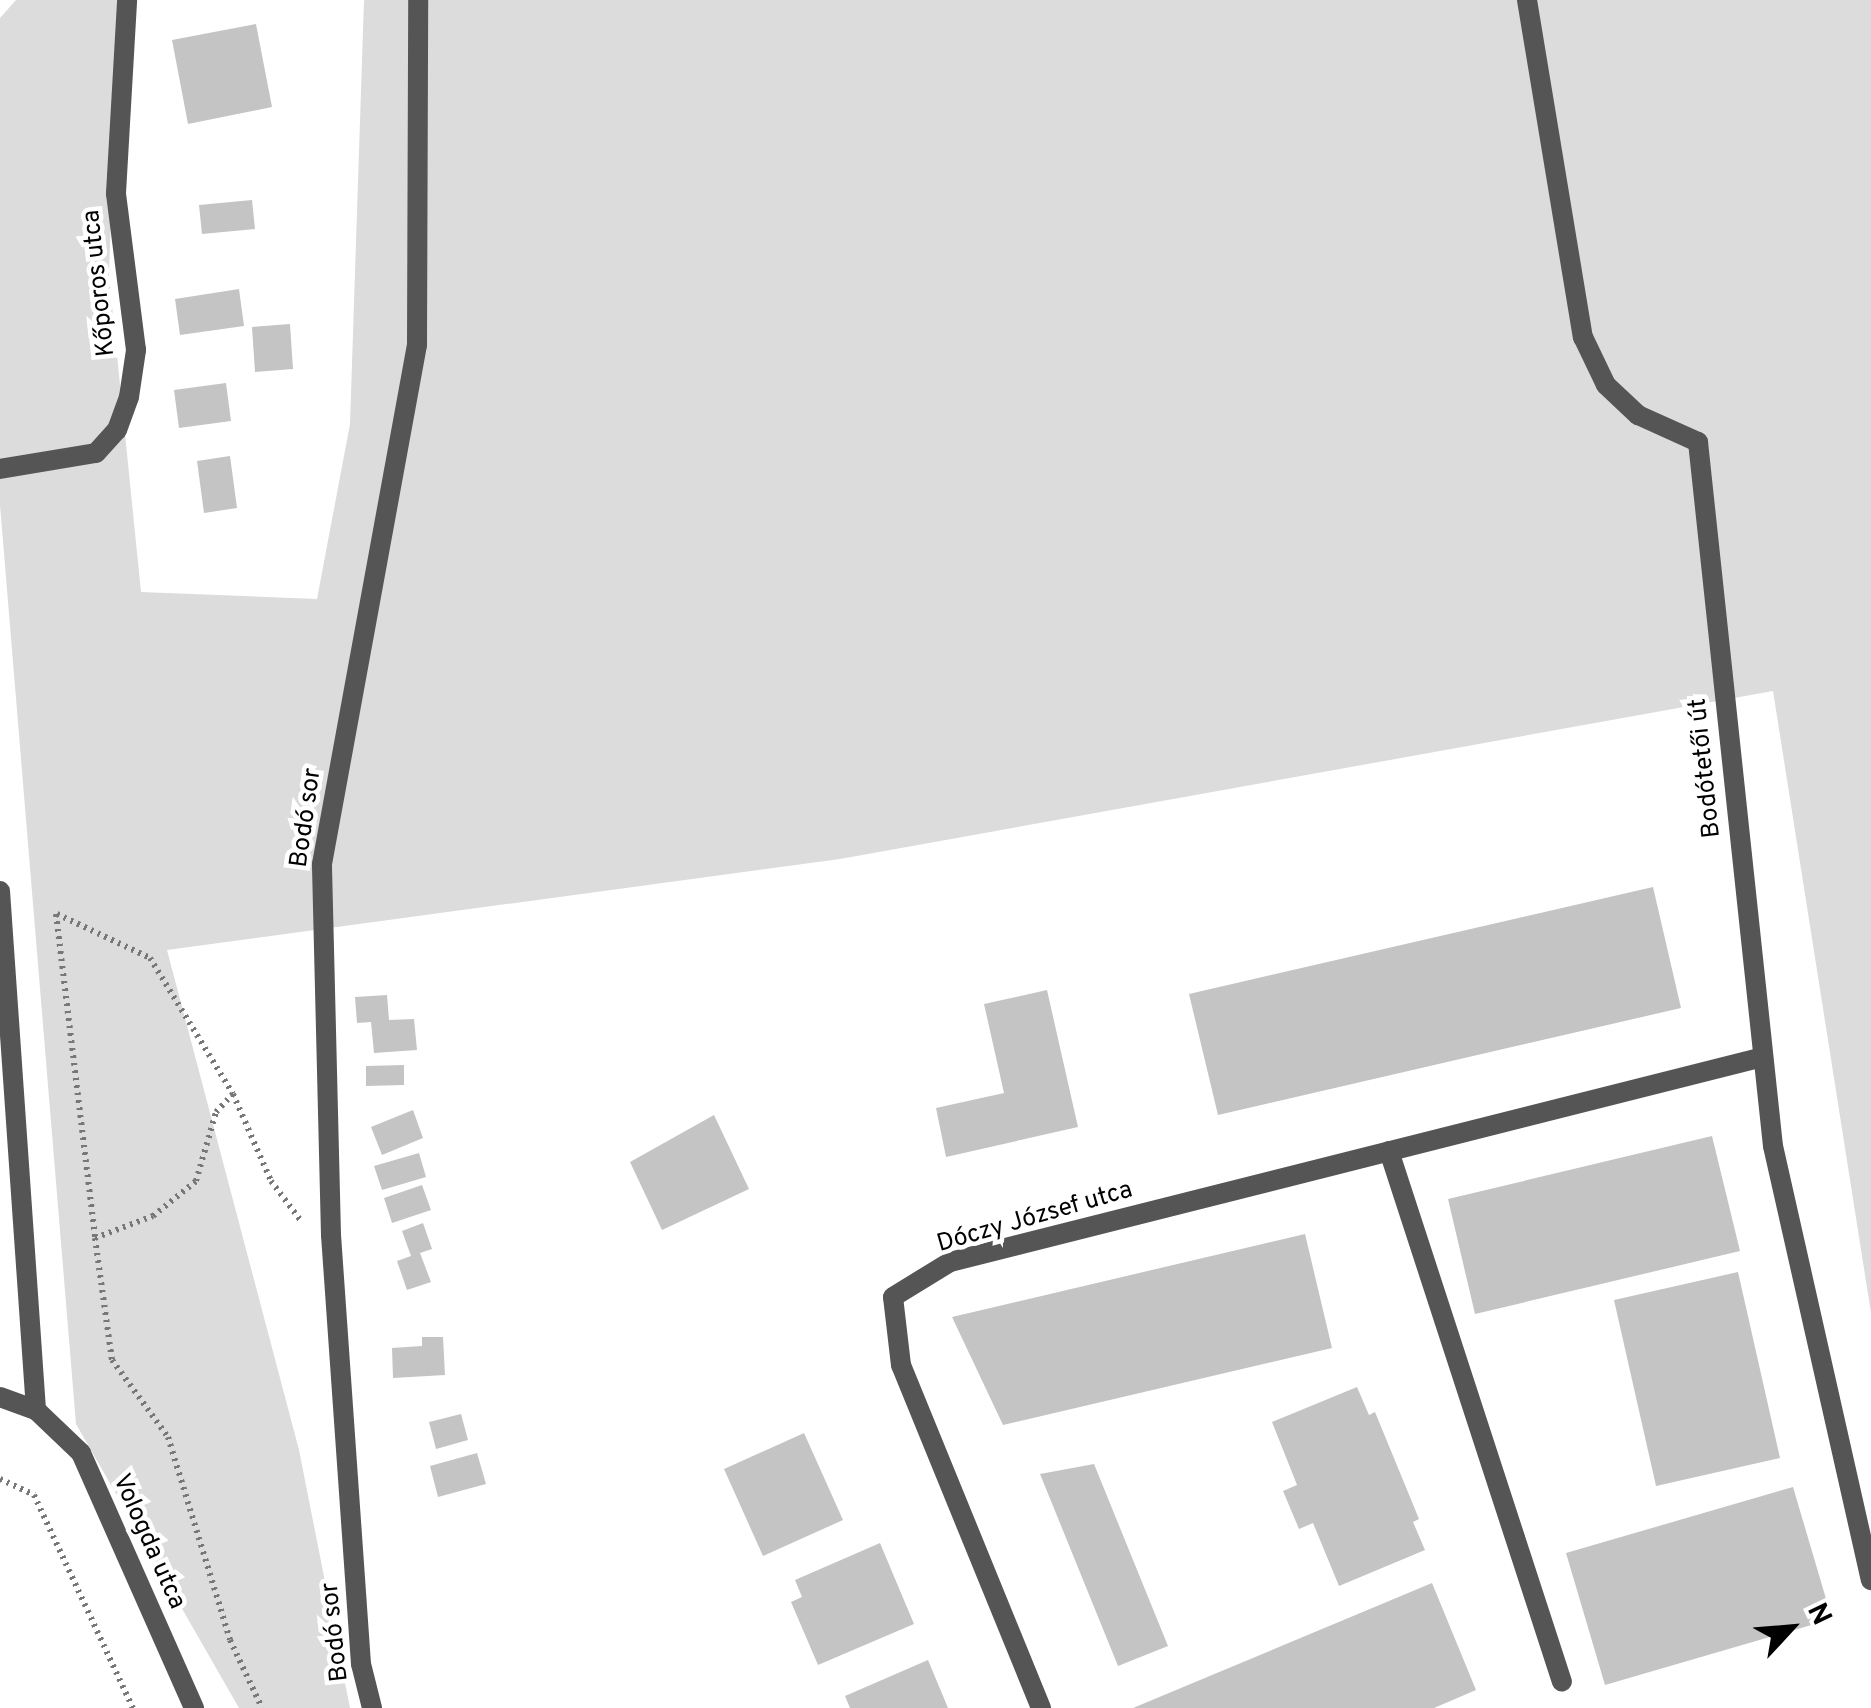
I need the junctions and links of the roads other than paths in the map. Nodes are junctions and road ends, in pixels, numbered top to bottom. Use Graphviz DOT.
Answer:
graph roads {
  1 [pos="127,0"];
  2 [pos="418,0"];
  3 [pos="1526,0"];
  4 [pos="0,469"];
  5 [pos="0,891"];
  6 [pos="1763,1057"];
  7 [pos="1389,1152"];
  8 [pos="0,1397"];
  9 [pos="36,1410"];
  10 [pos="1871,1580"];
  11 [pos="1562,1682"];
  12 [pos="194,1708"];
  13 [pos="372,1708"];
  14 [pos="1041,1708"];
  1 -- 4 [label="street, Kőporos utca"];
  2 -- 13 [label="street, Bodó sor"];
  3 -- 6 [label="street, Bodótetői út"];
  5 -- 9 [label="street"];
  6 -- 7 [label="street, Dóczy József utca"];
  6 -- 10 [label="street, Bodótetői út"];
  7 -- 11 [label="street"];
  7 -- 14 [label="street, Dóczy József utca"];
  8 -- 9 [label="street"];
  9 -- 12 [label="street, Vologda utca"];
}
